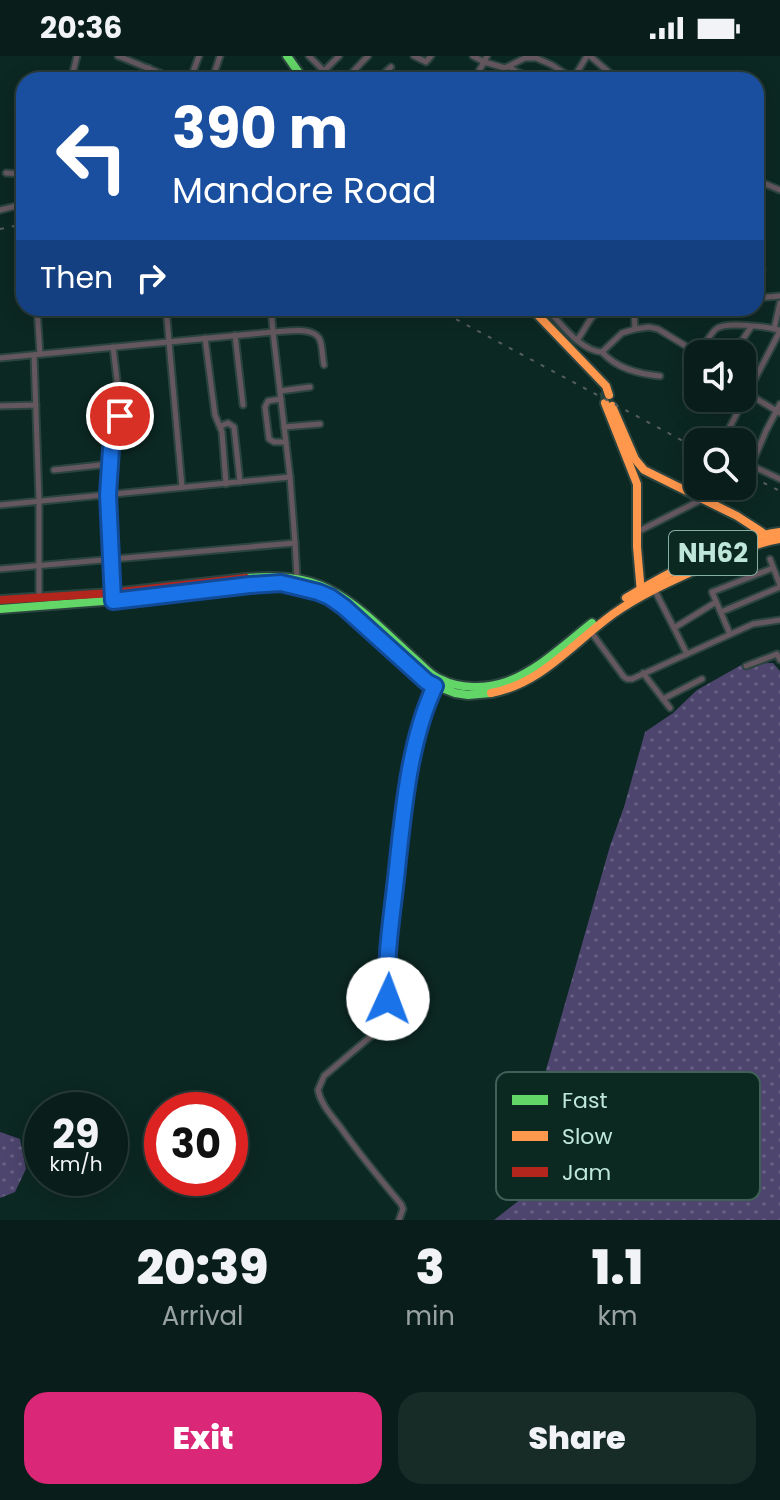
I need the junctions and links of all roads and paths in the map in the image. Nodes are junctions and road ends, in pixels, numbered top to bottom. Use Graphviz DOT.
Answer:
graph roads {
  1 [pos="118,56"];
  2 [pos="309,56"];
  3 [pos="339,56"];
  4 [pos="414,56"];
  5 [pos="431,56"];
  6 [pos="473,56"];
  7 [pos="588,56"];
  8 [pos="367,57"];
  9 [pos="485,59"];
  10 [pos="391,67"];
  11 [pos="510,67"];
  12 [pos="149,68"];
  13 [pos="324,71"];
  14 [pos="147,72"];
  15 [pos="158,72"];
  16 [pos="353,72"];
  17 [pos="386,72"];
  18 [pos="517,72"];
  19 [pos="562,72"];
  20 [pos="607,72"];
  21 [pos="6,173"];
  22 [pos="16,174"];
  23 [pos="780,303"];
  24 [pos="37,316"];
  25 [pos="167,316"];
  26 [pos="272,316"];
  27 [pos="539,316"];
  28 [pos="554,316"];
  29 [pos="593,316"];
  30 [pos="635,316"];
  31 [pos="751,327"];
  32 [pos="635,329"];
  33 [pos="778,330"];
  34 [pos="273,332"];
  35 [pos="235,335"];
  36 [pos="205,338"];
  37 [pos="577,340"];
  38 [pos="742,340"];
  39 [pos="169,341"];
  40 [pos="113,347"];
  41 [pos="602,352"];
  42 [pos="37,354"];
  43 [pos="0,358"];
  44 [pos="324,365"];
  45 [pos="756,375"];
  46 [pos="660,376"];
  47 [pos="310,387"];
  48 [pos="280,391"];
  49 [pos="281,399"];
  50 [pos="607,399"];
  51 [pos="756,399"];
  52 [pos="780,404"];
  53 [pos="36,405"];
  54 [pos="243,405"];
  55 [pos="0,406"];
  56 [pos="778,412"];
  57 [pos="320,424"];
  58 [pos="220,426"];
  59 [pos="284,427"];
  60 [pos="286,442"];
  61 [pos="756,456"];
  62 [pos="110,464"];
  63 [pos="756,468"];
  64 [pos="54,470"];
  65 [pos="290,477"];
  66 [pos="780,479"];
  67 [pos="240,482"];
  68 [pos="226,484"];
  69 [pos="182,487"];
  70 [pos="684,490"];
  71 [pos="108,495"];
  72 [pos="701,500"];
  73 [pos="705,500"];
  74 [pos="39,501"];
  75 [pos="0,505"];
  76 [pos="780,532"];
  77 [pos="636,533"];
  78 [pos="763,533"];
  79 [pos="780,539"];
  80 [pos="295,543"];
  81 [pos="770,559"];
  82 [pos="110,561"];
  83 [pos="38,567"];
  84 [pos="773,568"];
  85 [pos="0,569"];
  86 [pos="297,579"];
  87 [pos="652,585"];
  88 [pos="780,586"];
  89 [pos="640,592"];
  90 [pos="113,597"];
  91 [pos="0,600"];
  92 [pos="40,602"];
  93 [pos="716,602"];
  94 [pos="0,609"];
  95 [pos="721,612"];
  96 [pos="780,620"];
  97 [pos="674,628"];
  98 [pos="591,632"];
  99 [pos="730,634"];
  100 [pos="687,654"];
  101 [pos="779,656"];
  102 [pos="746,666"];
  103 [pos="643,673"];
  104 [pos="702,679"];
  105 [pos="435,686"];
  106 [pos="663,699"];
  107 [pos="670,708"];
  108 [pos="399,1220"];
  1 -- 12 [label="street"];
  2 -- 13 [label="street"];
  3 -- 13 [label="street"];
  4 -- 5 [label="street"];
  6 -- 9 [label="street"];
  7 -- 20 [label="street"];
  8 -- 16 [label="street"];
  9 -- 11 [label="street"];
  10 -- 17 [label="street"];
  11 -- 18 [label="street"];
  11 -- 19 [label="street"];
  12 -- 14 [label="street"];
  12 -- 15 [label="street"];
  21 -- 22 [label="street"];
  23 -- 33 [label="street"];
  24 -- 42 [label="street"];
  25 -- 39 [label="street"];
  26 -- 34 [label="street"];
  27 -- 50 [label="main road"];
  28 -- 37 [label="street"];
  29 -- 37 [label="street"];
  30 -- 32 [label="street"];
  31 -- 32 [label="street"];
  31 -- 33 [label="street"];
  31 -- 38 [label="street"];
  32 -- 41 [label="street"];
  33 -- 45 [label="street"];
  34 -- 35 [label="street"];
  34 -- 44 [label="street"];
  34 -- 48 [label="street"];
  35 -- 36 [label="street"];
  35 -- 54 [label="street"];
  36 -- 39 [label="street"];
  36 -- 58 [label="street"];
  37 -- 41 [label="street"];
  39 -- 40 [label="street"];
  39 -- 69 [label="street"];
  40 -- 42 [label="street"];
  40 -- 62 [label="street"];
  41 -- 46 [label="street"];
  42 -- 43 [label="street"];
  42 -- 53 [label="street"];
  47 -- 48 [label="street"];
  48 -- 49 [label="street"];
  49 -- 59 [label="street"];
  49 -- 60 [label="street"];
  50 -- 70 [label="main road"];
  50 -- 77 [label="main road"];
  51 -- 56 [label="street"];
  52 -- 56 [label="street"];
  53 -- 55 [label="street"];
  53 -- 74 [label="street"];
  56 -- 61 [label="street"];
  57 -- 59 [label="street"];
  58 -- 67 [label="street"];
  58 -- 68 [label="street"];
  59 -- 60 [label="street"];
  60 -- 65 [label="street"];
  62 -- 64 [label="street"];
  62 -- 71 [label="street"];
  63 -- 66 [label="street"];
  65 -- 67 [label="street"];
  65 -- 80 [label="street"];
  67 -- 68 [label="street"];
  68 -- 69 [label="street"];
  69 -- 71 [label="street"];
  71 -- 74 [label="street"];
  71 -- 82 [label="street"];
  72 -- 77 [label="street"];
  73 -- 78 [label="main road"];
  74 -- 75 [label="street"];
  74 -- 83 [label="street"];
  76 -- 78 [label="main road, NH62"];
  77 -- 89 [label="main road"];
  78 -- 87 [label="main road, NH62"];
  79 -- 87 [label="main road, NH62"];
  80 -- 82 [label="street"];
  80 -- 86 [label="street"];
  81 -- 84 [label="street"];
  82 -- 83 [label="street"];
  82 -- 90 [label="street"];
  83 -- 85 [label="street"];
  83 -- 92 [label="street"];
  84 -- 88 [label="street"];
  84 -- 93 [label="street"];
  86 -- 89 [label="main road, NH62"];
  86 -- 90 [label="main road, NH62"];
  87 -- 89 [label="main road, NH62"];
  87 -- 97 [label="street"];
  88 -- 95 [label="street"];
  89 -- 98 [label="main road, NH62"];
  90 -- 92 [label="main road, NH62"];
  90 -- 105 [label="main road, NH62"];
  91 -- 92 [label="main road, NH62"];
  92 -- 94 [label="main road, NH62"];
  93 -- 95 [label="street"];
  93 -- 97 [label="street"];
  95 -- 99 [label="street"];
  96 -- 99 [label="street"];
  97 -- 100 [label="street"];
  98 -- 103 [label="street"];
  98 -- 105 [label="main road, NH62"];
  99 -- 100 [label="street"];
  100 -- 103 [label="street"];
  101 -- 102 [label="street"];
  103 -- 106 [label="street"];
  104 -- 106 [label="street"];
  105 -- 108 [label="street"];
  106 -- 107 [label="street"];
}
